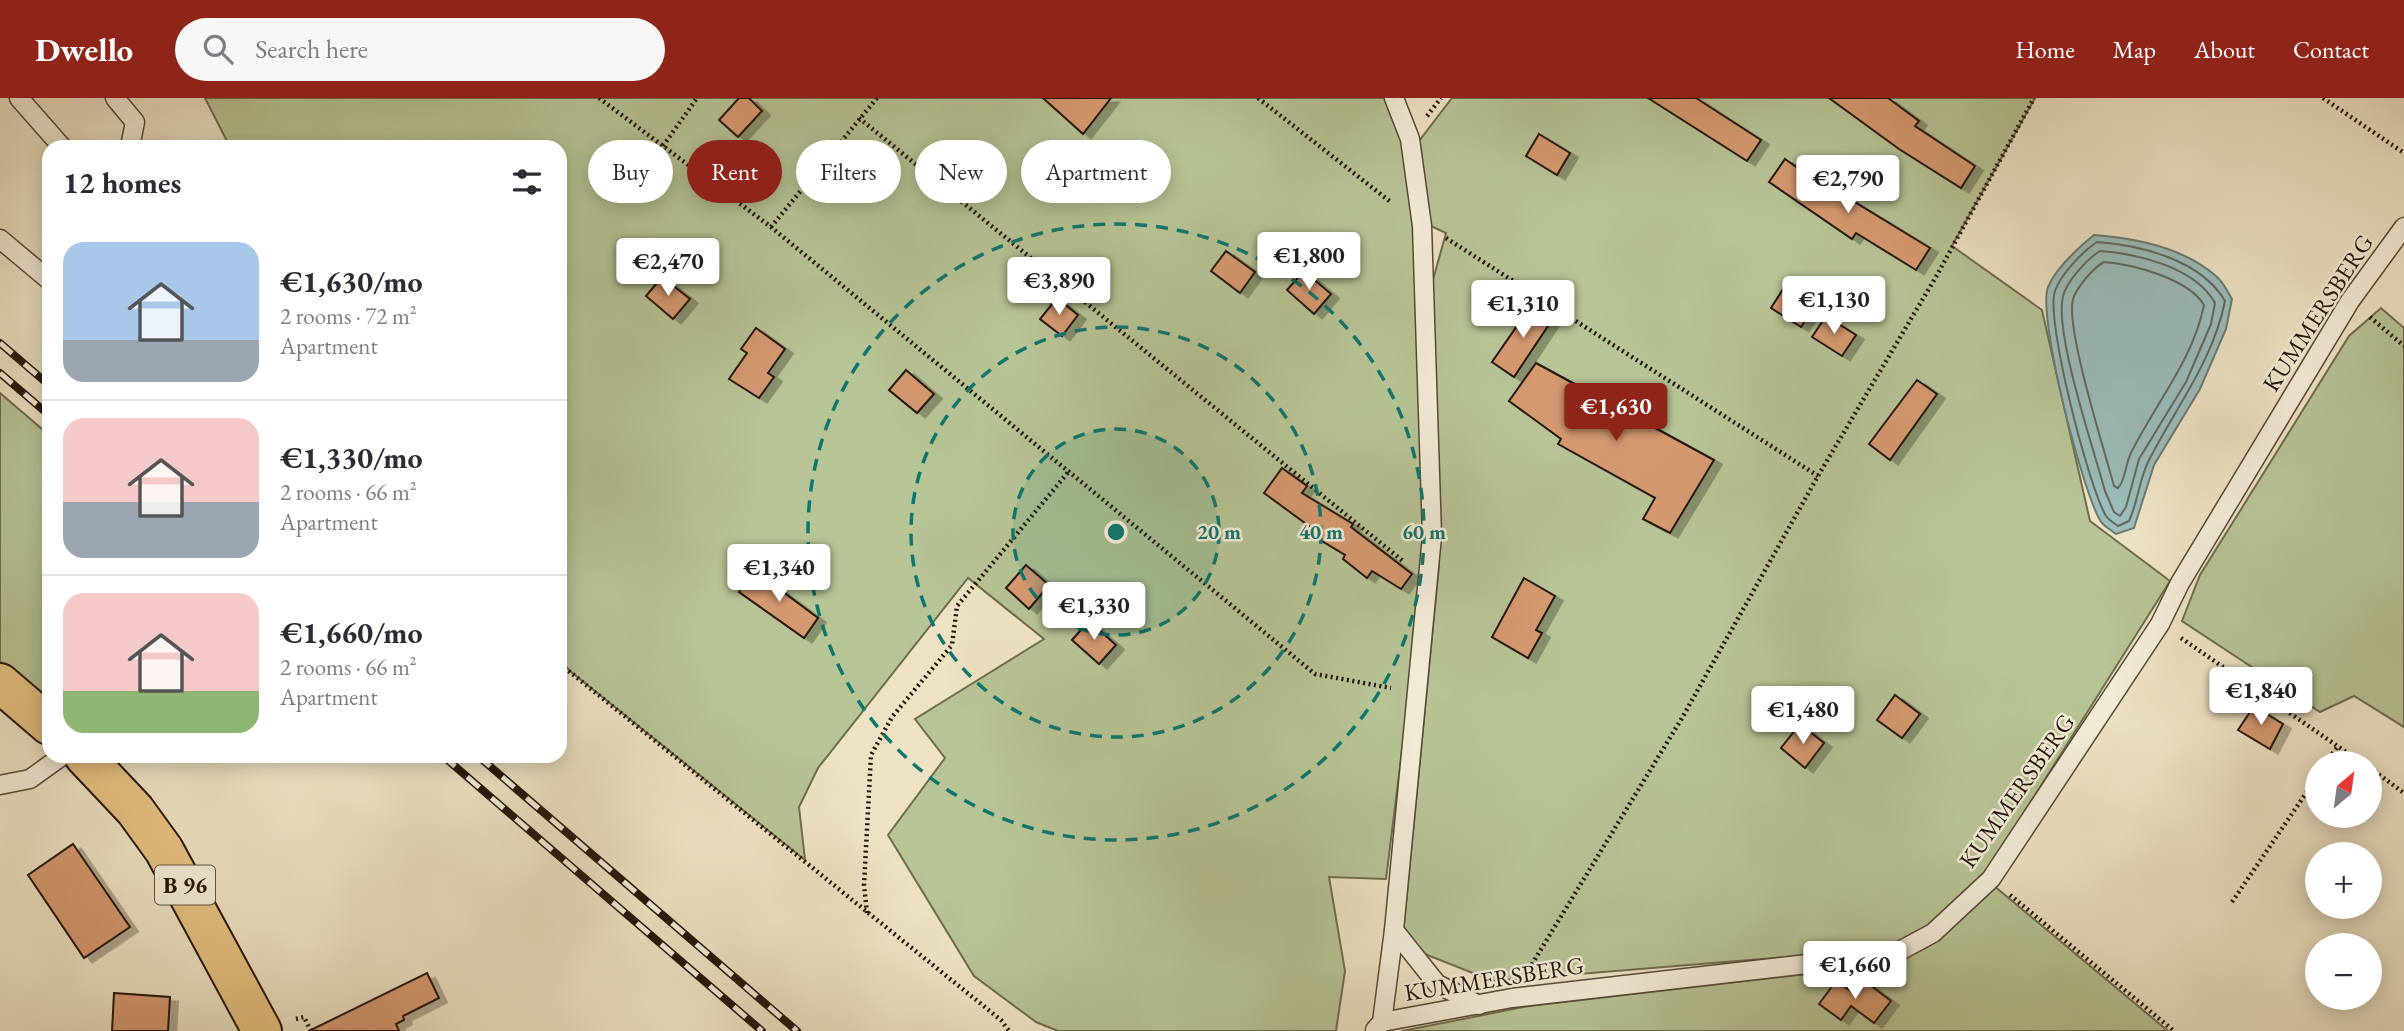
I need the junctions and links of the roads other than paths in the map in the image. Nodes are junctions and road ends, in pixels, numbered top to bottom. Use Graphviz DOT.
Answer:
graph roads {
  1 [pos="19,98"];
  2 [pos="115,98"];
  3 [pos="1394,98"];
  4 [pos="56,140"];
  5 [pos="131,140"];
  6 [pos="2404,227"];
  7 [pos="0,239"];
  8 [pos="42,274"];
  9 [pos="0,683"];
  10 [pos="42,719"];
  11 [pos="52,763"];
  12 [pos="90,763"];
  13 [pos="0,785"];
  14 [pos="1394,930"];
  15 [pos="1479,1005"];
  16 [pos="1378,1027"];
  17 [pos="262,1031"];
  1 -- 4 [label="lane"];
  2 -- 5 [label="lane"];
  3 -- 14 [label="lane, KUMMERSBERG"];
  6 -- 15 [label="lane, KUMMERSBERG"];
  7 -- 8 [label="lane"];
  9 -- 10 [label="main road"];
  11 -- 13 [label="lane"];
  12 -- 17 [label="main road, B 96"];
  14 -- 15 [label="lane"];
  14 -- 16 [label="lane, KUMMERSBERG"];
  15 -- 16 [label="lane, KUMMERSBERG"];
}
